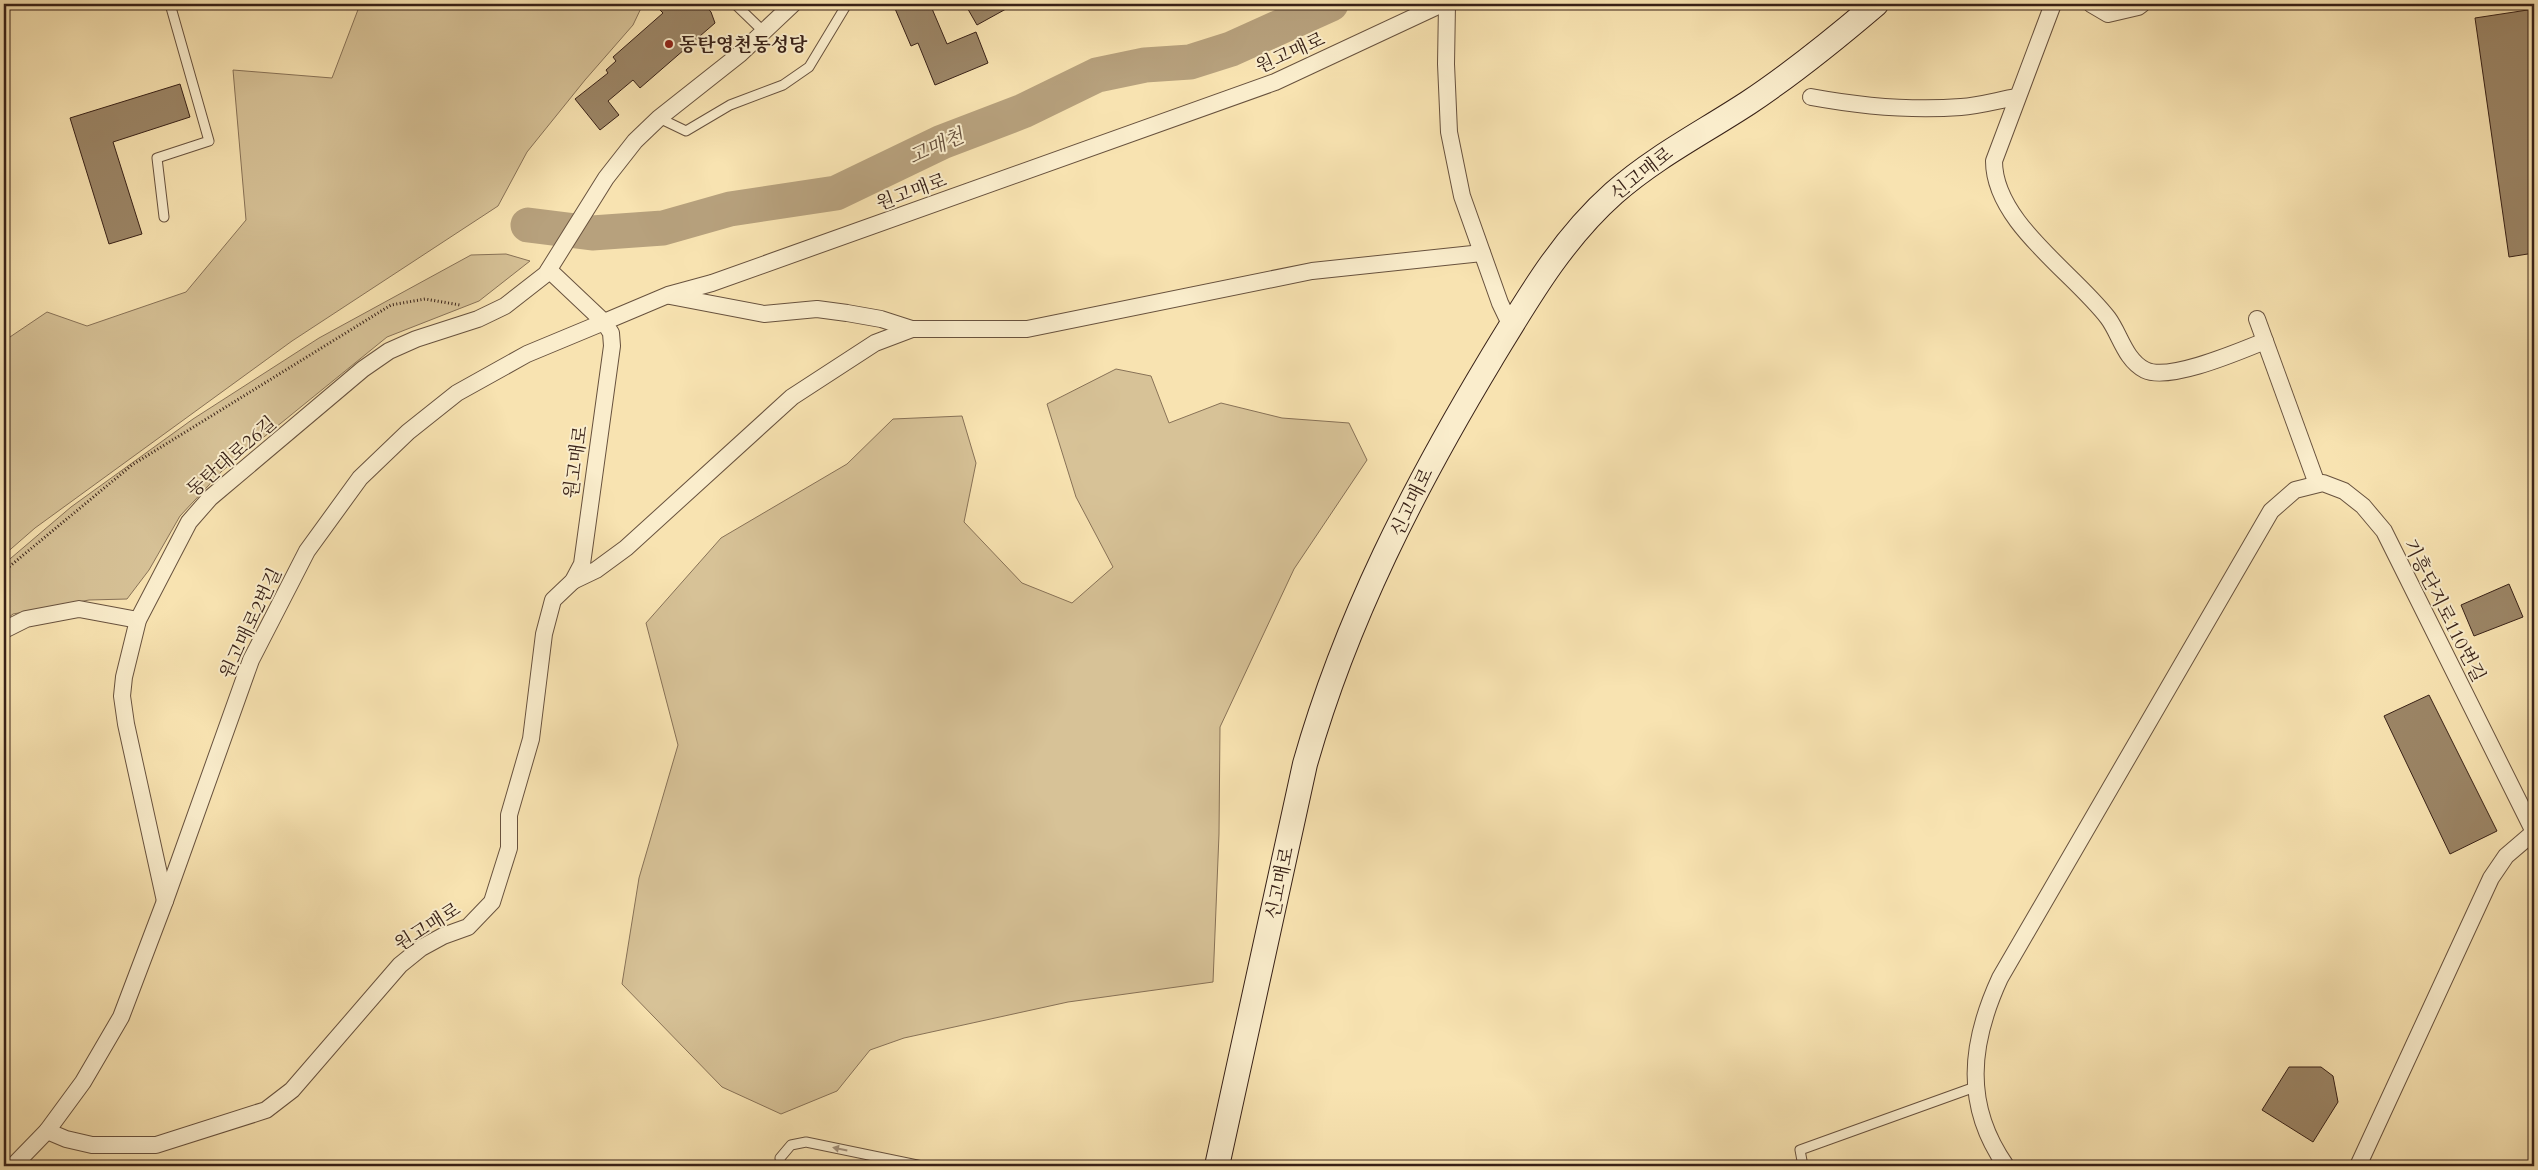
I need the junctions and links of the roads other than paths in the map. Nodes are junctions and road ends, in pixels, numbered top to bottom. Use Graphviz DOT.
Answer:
graph roads {
  1 [pos="170,4"];
  2 [pos="735,4"];
  3 [pos="793,4"];
  4 [pos="847,4"];
  5 [pos="1442,4"];
  6 [pos="1447,4"];
  7 [pos="1876,4"];
  8 [pos="2053,4"];
  9 [pos="2091,4"];
  10 [pos="2142,4"];
  11 [pos="764,32"];
  12 [pos="1811,97"];
  13 [pos="2017,97"];
  14 [pos="659,118"];
  15 [pos="164,217"];
  16 [pos="1482,253"];
  17 [pos="552,264"];
  18 [pos="668,296"];
  19 [pos="2257,319"];
  20 [pos="604,322"];
  21 [pos="1512,326"];
  22 [pos="912,329"];
  23 [pos="2265,341"];
  24 [pos="2317,484"];
  25 [pos="573,581"];
  26 [pos="138,620"];
  27 [pos="4,630"];
  28 [pos="2534,832"];
  29 [pos="165,901"];
  30 [pos="1975,1087"];
  31 [pos="47,1130"];
  32 [pos="13,1166"];
  33 [pos="781,1166"];
  34 [pos="922,1166"];
  35 [pos="1217,1166"];
  36 [pos="1803,1166"];
  37 [pos="2006,1166"];
  38 [pos="2358,1166"];
  1 -- 15 [label="lane"];
  2 -- 11 [label="lane"];
  3 -- 11 [label="street"];
  4 -- 14 [label="lane"];
  5 -- 18 [label="street, 원고매로"];
  6 -- 16 [label="street"];
  7 -- 21 [label="street, 신고매로"];
  8 -- 13 [label="street"];
  9 -- 10 [label="street"];
  11 -- 14 [label="street"];
  12 -- 13 [label="street"];
  13 -- 23 [label="street"];
  14 -- 17 [label="street, 동탄대로26길"];
  16 -- 21 [label="street"];
  16 -- 22 [label="street"];
  17 -- 20 [label="street"];
  17 -- 26 [label="street, 동탄대로26길"];
  18 -- 20 [label="street, 원고매로"];
  18 -- 22 [label="street"];
  19 -- 23 [label="street"];
  20 -- 25 [label="street, 원고매로"];
  20 -- 29 [label="street, 원고매로2번길"];
  21 -- 35 [label="street, 신고매로"];
  22 -- 25 [label="street"];
  23 -- 24 [label="street"];
  24 -- 28 [label="street, 기흥단지로110번길"];
  24 -- 30 [label="street"];
  25 -- 31 [label="street, 원고매로"];
  26 -- 27 [label="street"];
  26 -- 29 [label="street, 동탄대로26길"];
  28 -- 38 [label="street"];
  29 -- 31 [label="street, 원고매로2번길"];
  30 -- 36 [label="lane"];
  30 -- 37 [label="street"];
  31 -- 32 [label="street"];
  34 -- 33 [label="lane, one-way"];
}
